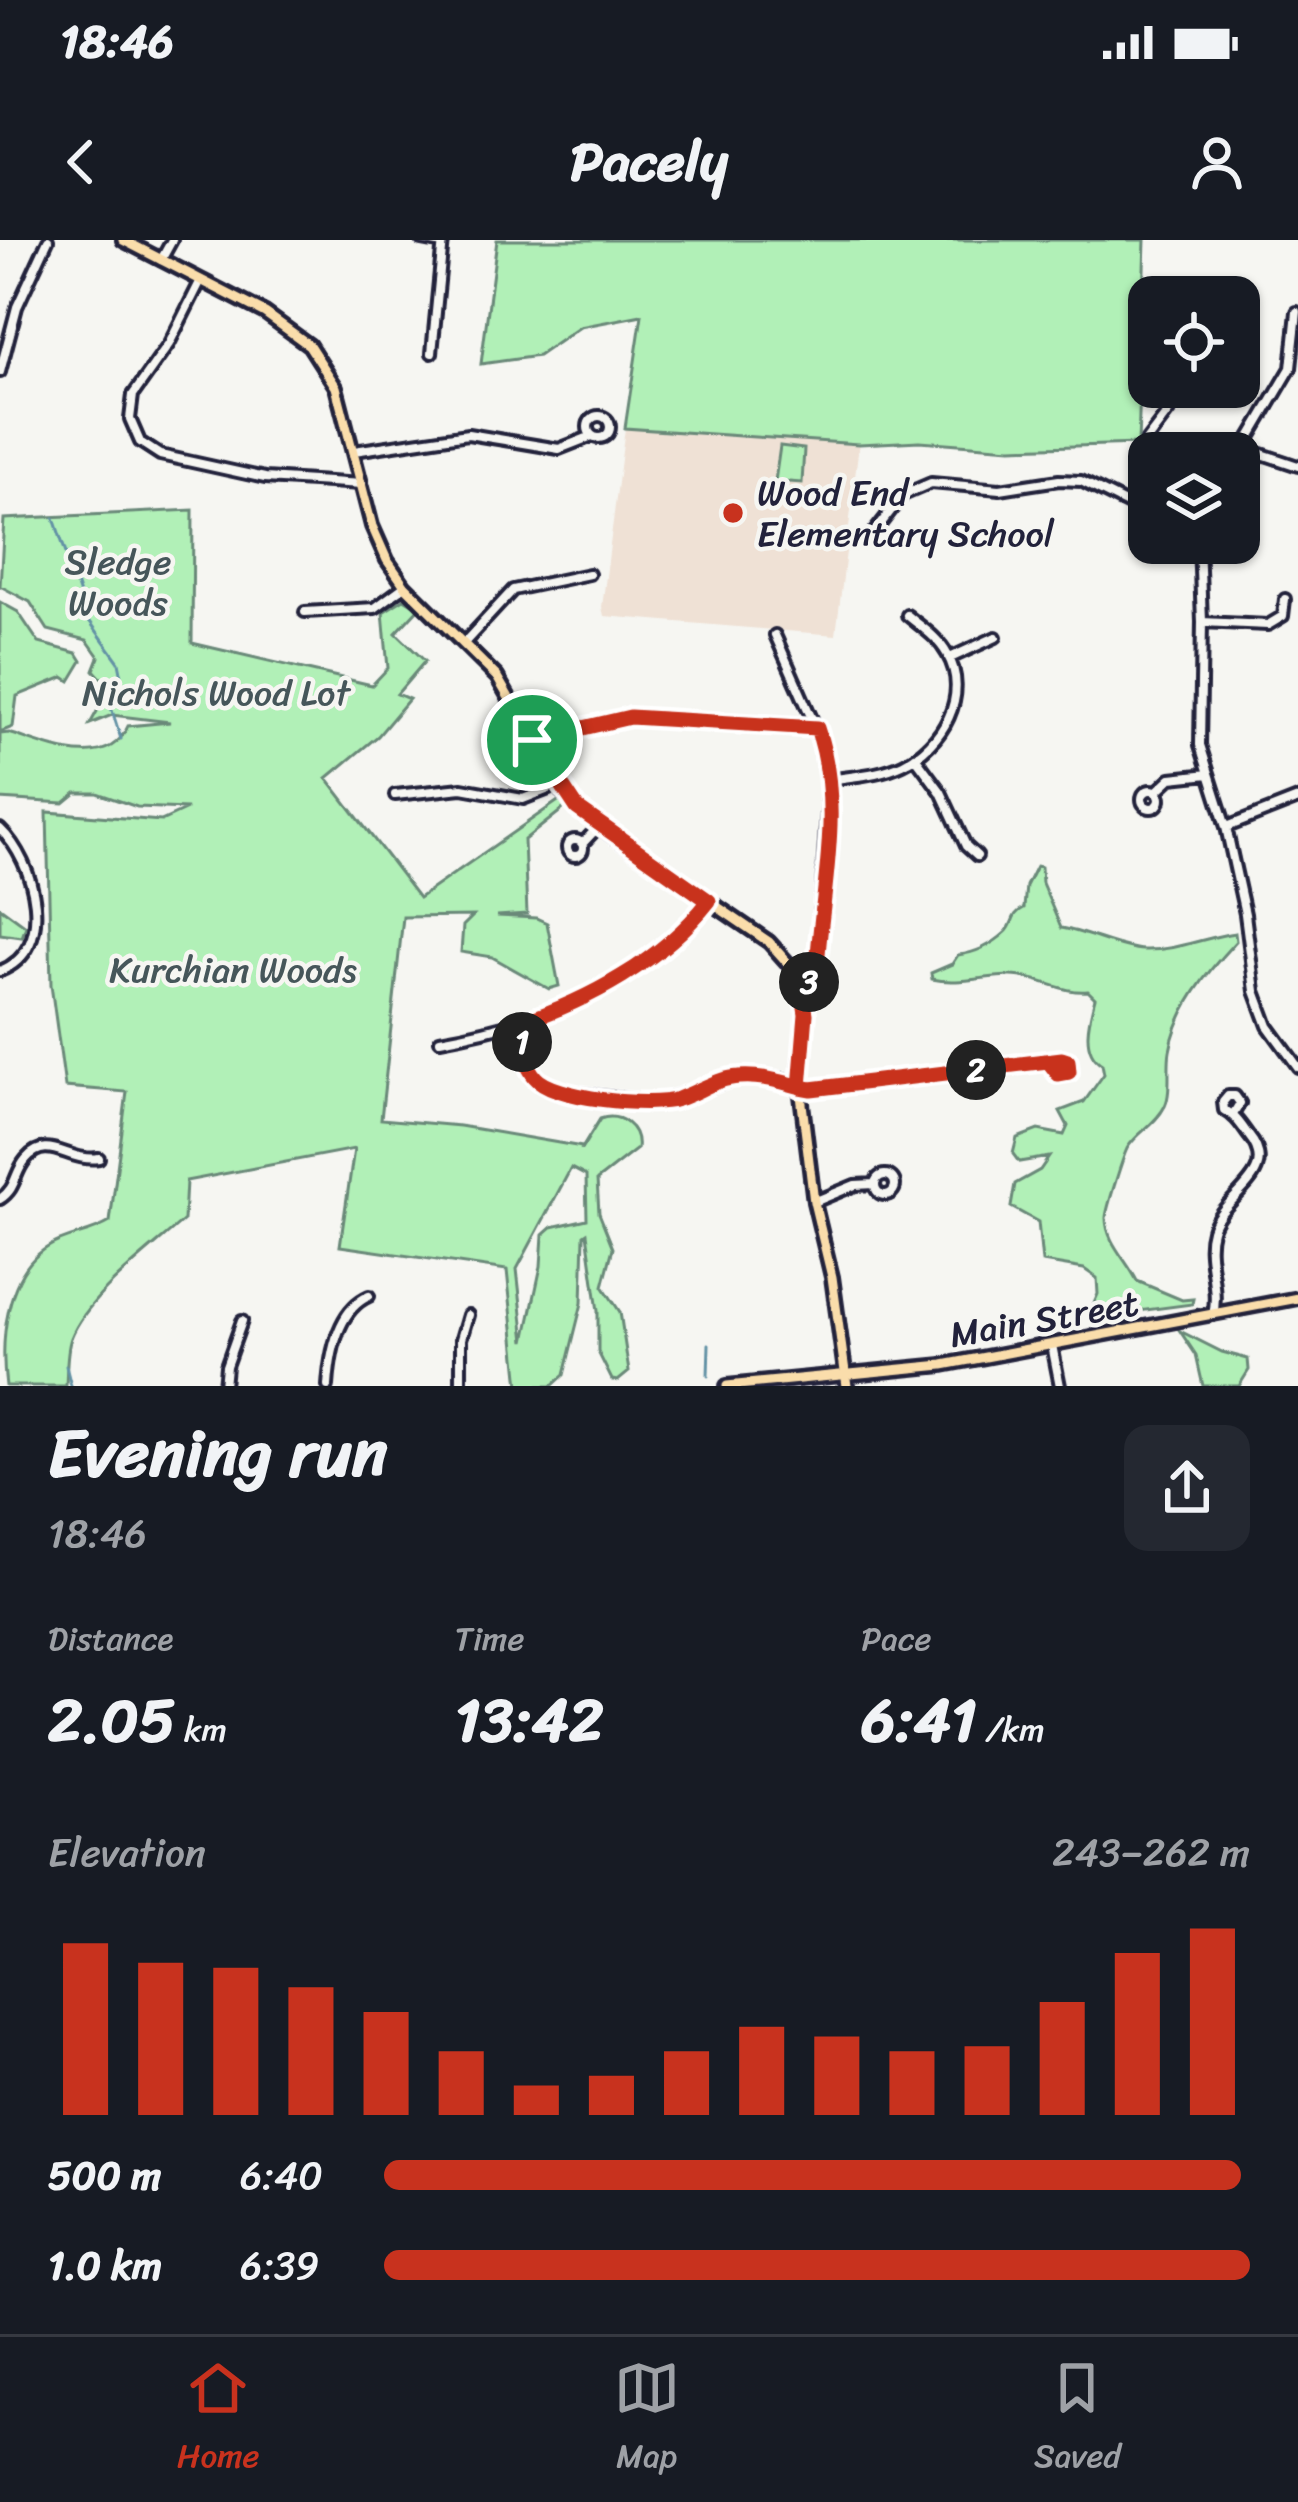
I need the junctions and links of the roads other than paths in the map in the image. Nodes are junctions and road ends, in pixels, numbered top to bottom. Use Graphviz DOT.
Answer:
graph roads {
  1 [pos="48,240"];
  2 [pos="123,240"];
  3 [pos="172,240"];
  4 [pos="422,240"];
  5 [pos="443,242"];
  6 [pos="161,260"];
  7 [pos="200,280"];
  8 [pos="1297,312"];
  9 [pos="432,353"];
  10 [pos="0,372"];
  11 [pos="1171,408"];
  12 [pos="1153,432"];
  13 [pos="1253,432"];
  14 [pos="592,436"];
  15 [pos="354,452"];
  16 [pos="1260,457"];
  17 [pos="1298,466"];
  18 [pos="362,484"];
  19 [pos="1128,504"];
  20 [pos="872,536"];
  21 [pos="1200,564"];
  22 [pos="589,574"];
  23 [pos="405,586"];
  24 [pos="1285,599"];
  25 [pos="305,612"];
  26 [pos="907,615"];
  27 [pos="1202,622"];
  28 [pos="775,635"];
  29 [pos="996,637"];
  30 [pos="464,643"];
  31 [pos="950,658"];
  32 [pos="817,728"];
  33 [pos="532,740"];
  34 [pos="915,758"];
  35 [pos="1209,774"];
  36 [pos="829,779"];
  37 [pos="559,785"];
  38 [pos="1156,792"];
  39 [pos="395,795"];
  40 [pos="1298,799"];
  41 [pos="599,826"];
  42 [pos="1226,827"];
  43 [pos="0,829"];
  44 [pos="582,844"];
  45 [pos="977,856"];
  46 [pos="709,901"];
  47 [pos="0,971"];
  48 [pos="802,987"];
  49 [pos="518,1024"];
  50 [pos="440,1040"];
  51 [pos="1048,1061"];
  52 [pos="1298,1067"];
  53 [pos="800,1087"];
  54 [pos="1234,1114"];
  55 [pos="99,1158"];
  56 [pos="875,1184"];
  57 [pos="0,1199"];
  58 [pos="814,1202"];
  59 [pos="1216,1284"];
  60 [pos="369,1296"];
  61 [pos="1298,1298"];
  62 [pos="1232,1311"];
  63 [pos="468,1315"];
  64 [pos="1213,1315"];
  65 [pos="242,1321"];
  66 [pos="1052,1345"];
  67 [pos="847,1380"];
  68 [pos="224,1386"];
  69 [pos="328,1386"];
  70 [pos="461,1386"];
  71 [pos="727,1386"];
  72 [pos="1060,1386"];
  1 -- 10 [label="street"];
  2 -- 6 [label="main road"];
  3 -- 6 [label="street"];
  4 -- 5 [label="street"];
  5 -- 9 [label="street"];
  6 -- 7 [label="main road"];
  7 -- 15 [label="main road"];
  7 -- 18 [label="street"];
  8 -- 13 [label="street"];
  11 -- 12 [label="street"];
  14 -- 15 [label="street"];
  15 -- 18 [label="main road"];
  16 -- 17 [label="street"];
  18 -- 23 [label="main road"];
  19 -- 20 [label="street"];
  21 -- 27 [label="street"];
  22 -- 30 [label="street"];
  23 -- 25 [label="street"];
  23 -- 30 [label="main road"];
  24 -- 27 [label="street"];
  26 -- 31 [label="street"];
  27 -- 35 [label="street"];
  28 -- 32 [label="street"];
  29 -- 31 [label="street"];
  30 -- 33 [label="main road"];
  31 -- 34 [label="street"];
  32 -- 33 [label="street"];
  32 -- 36 [label="street"];
  33 -- 37 [label="main road"];
  34 -- 36 [label="street"];
  34 -- 45 [label="street"];
  35 -- 38 [label="street"];
  35 -- 42 [label="street"];
  36 -- 48 [label="street"];
  37 -- 39 [label="street"];
  37 -- 41 [label="main road"];
  40 -- 42 [label="street"];
  41 -- 44 [label="street"];
  41 -- 46 [label="main road"];
  42 -- 52 [label="street"];
  43 -- 47 [label="street"];
  46 -- 48 [label="main road"];
  46 -- 49 [label="street"];
  48 -- 53 [label="main road"];
  49 -- 50 [label="street"];
  49 -- 53 [label="street"];
  51 -- 53 [label="street"];
  53 -- 58 [label="main road"];
  54 -- 59 [label="street"];
  55 -- 57 [label="street"];
  56 -- 58 [label="street"];
  58 -- 67 [label="main road"];
  59 -- 62 [label="street"];
  59 -- 64 [label="street"];
  60 -- 69 [label="street"];
  61 -- 62 [label="main road, Main Street"];
  62 -- 64 [label="main road, Main Street"];
  63 -- 70 [label="street"];
  64 -- 66 [label="main road, Main Street"];
  65 -- 68 [label="street"];
  66 -- 67 [label="main road, Main Street"];
  66 -- 72 [label="street"];
  67 -- 71 [label="main road, Main Street"];
}
